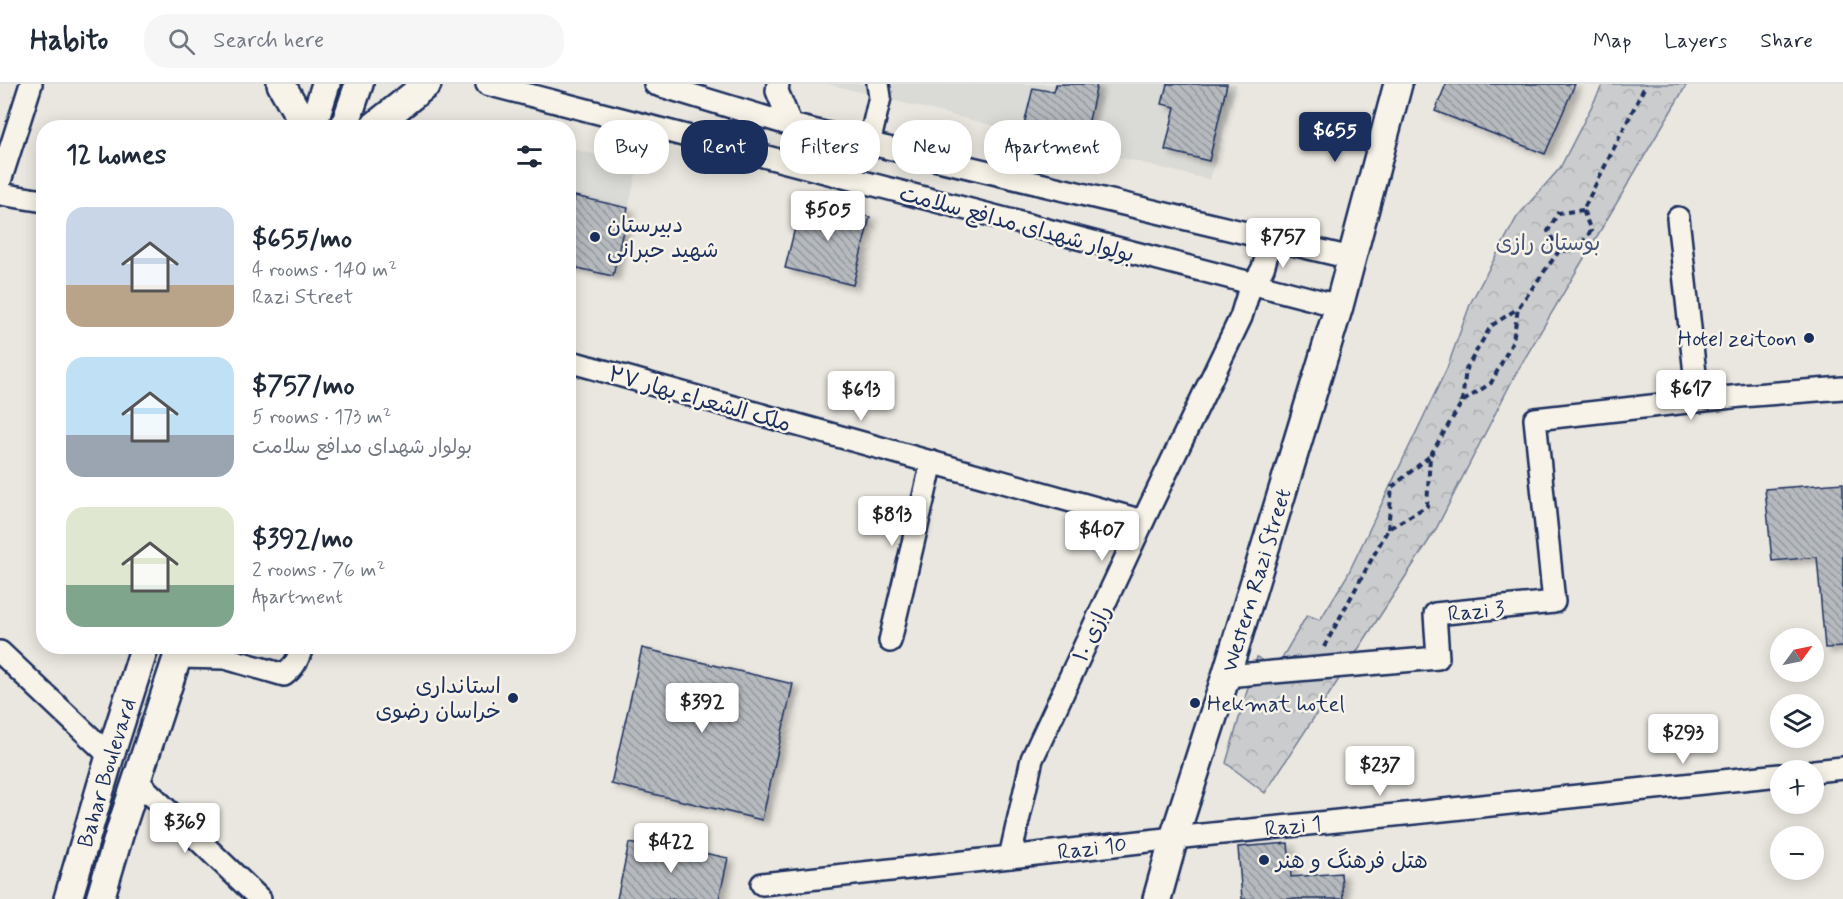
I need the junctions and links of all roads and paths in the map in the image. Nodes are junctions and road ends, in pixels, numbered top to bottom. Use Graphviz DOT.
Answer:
graph roads {
  1 [pos="31,84"];
  2 [pos="281,84"];
  3 [pos="326,84"];
  4 [pos="359,84"];
  5 [pos="428,84"];
  6 [pos="487,84"];
  7 [pos="655,84"];
  8 [pos="778,84"];
  9 [pos="878,84"];
  10 [pos="1380,84"];
  11 [pos="1398,84"];
  12 [pos="1646,84"];
  13 [pos="301,120"];
  14 [pos="315,120"];
  15 [pos="347,120"];
  16 [pos="382,120"];
  17 [pos="789,120"];
  18 [pos="874,120"];
  19 [pos="780,122"];
  20 [pos="880,147"];
  21 [pos="0,181"];
  22 [pos="0,194"];
  23 [pos="36,200"];
  24 [pos="1583,210"];
  25 [pos="1678,218"];
  26 [pos="1264,239"];
  27 [pos="1559,251"];
  28 [pos="1342,256"];
  29 [pos="1251,284"];
  30 [pos="1339,306"];
  31 [pos="1518,308"];
  32 [pos="576,363"];
  33 [pos="1843,388"];
  34 [pos="1698,401"];
  35 [pos="1462,402"];
  36 [pos="1430,456"];
  37 [pos="932,462"];
  38 [pos="1143,521"];
  39 [pos="1388,529"];
  40 [pos="890,641"];
  41 [pos="0,652"];
  42 [pos="142,654"];
  43 [pos="178,654"];
  44 [pos="194,654"];
  45 [pos="300,654"];
  46 [pos="1312,669"];
  47 [pos="1226,676"];
  48 [pos="110,756"];
  49 [pos="1843,768"];
  50 [pos="1824,770"];
  51 [pos="1770,776"];
  52 [pos="138,781"];
  53 [pos="1174,838"];
  54 [pos="1010,857"];
  55 [pos="762,884"];
  56 [pos="68,899"];
  57 [pos="100,899"];
  58 [pos="260,899"];
  59 [pos="1157,899"];
  1 -- 21 [label="street"];
  2 -- 13 [label="main road"];
  3 -- 14 [label="main road"];
  4 -- 15 [label="main road"];
  5 -- 16 [label="main road"];
  6 -- 29 [label="street, بولوار شهدای مدافع سلامت"];
  7 -- 19 [label="street, بولوار شهدای مدافع سلامت"];
  8 -- 17 [label="street"];
  9 -- 18 [label="street"];
  10 -- 28 [label="main road"];
  11 -- 28 [label="main road"];
  12 -- 24 [label="path"];
  20 -- 26 [label="street, بولوار شهدای مدافع سلامت"];
  22 -- 23 [label="street"];
  24 -- 27 [label="path"];
  24 -- 27 [label="path"];
  25 -- 34 [label="street"];
  26 -- 28 [label="street, بولوار شهدای مدافع سلامت"];
  26 -- 29 [label="street, رازی ۱۰"];
  27 -- 31 [label="path"];
  28 -- 30 [label="main road, Western Razi Street"];
  29 -- 30 [label="street, بولوار شهدای مدافع سلامت"];
  29 -- 38 [label="street, رازی ۱۰"];
  30 -- 47 [label="main road, Western Razi Street"];
  31 -- 35 [label="path"];
  31 -- 35 [label="path"];
  32 -- 37 [label="street, ملک الشعراء بهار ۲۷"];
  33 -- 34 [label="street"];
  34 -- 46 [label="street, Razi 3"];
  35 -- 36 [label="path"];
  36 -- 39 [label="path"];
  36 -- 39 [label="path"];
  37 -- 38 [label="street, ملک الشعراء بهار ۲۷"];
  37 -- 40 [label="street"];
  38 -- 54 [label="street, رازی ۱۰"];
  39 -- 46 [label="path"];
  41 -- 48 [label="street"];
  42 -- 48 [label="main road, Bahar Boulevard"];
  43 -- 52 [label="main road, Bahar Boulevard"];
  44 -- 45 [label="street"];
  46 -- 47 [label="street, Razi 3"];
  47 -- 53 [label="main road, Western Razi Street"];
  48 -- 52 [label="main road"];
  48 -- 56 [label="main road, Bahar Boulevard"];
  49 -- 50 [label="street"];
  51 -- 53 [label="street, Razi 1"];
  52 -- 57 [label="main road, Bahar Boulevard"];
  52 -- 58 [label="street"];
  53 -- 54 [label="street, Razi 10"];
  53 -- 59 [label="main road, Western Razi Street"];
  54 -- 55 [label="street, Razi 10"];
}
